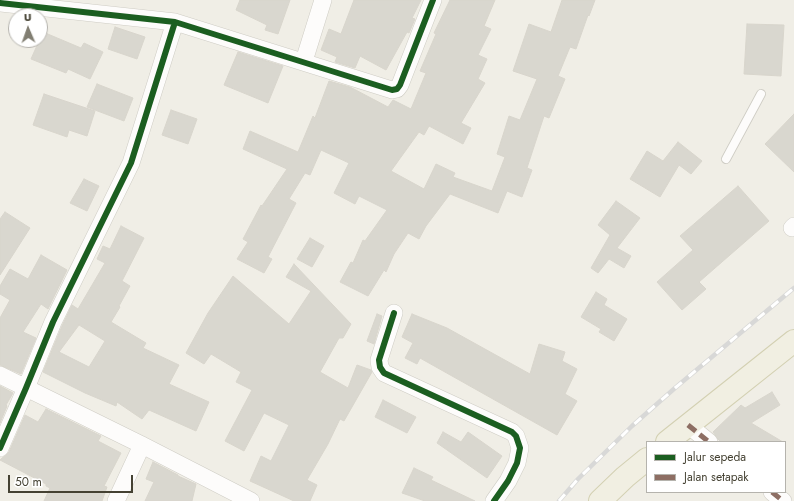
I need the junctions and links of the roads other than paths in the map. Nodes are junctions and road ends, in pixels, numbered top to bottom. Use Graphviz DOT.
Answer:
graph roads {
  1 [pos="323,0"];
  2 [pos="433,0"];
  3 [pos="0,3"];
  4 [pos="175,22"];
  5 [pos="304,61"];
  6 [pos="761,94"];
  7 [pos="726,158"];
  8 [pos="394,313"];
  9 [pos="794,341"];
  10 [pos="0,375"];
  11 [pos="26,388"];
  12 [pos="688,425"];
  13 [pos="668,441"];
  14 [pos="708,441"];
  15 [pos="142,444"];
  16 [pos="0,448"];
  17 [pos="646,460"];
  18 [pos="773,493"];
  19 [pos="116,501"];
  20 [pos="250,501"];
  21 [pos="494,501"];
  22 [pos="600,501"];
  23 [pos="783,501"];
  1 -- 5 [label="street"];
  2 -- 5 [label="street"];
  3 -- 4 [label="street"];
  4 -- 5 [label="street"];
  4 -- 11 [label="street"];
  6 -- 7 [label="lane"];
  8 -- 21 [label="street"];
  9 -- 12 [label="main road"];
  10 -- 11 [label="street"];
  11 -- 15 [label="street"];
  11 -- 16 [label="street"];
  12 -- 13 [label="main road"];
  12 -- 14 [label="street"];
  15 -- 19 [label="street"];
  15 -- 20 [label="street"];
  17 -- 22 [label="main road"];
  18 -- 23 [label="street"];
}
